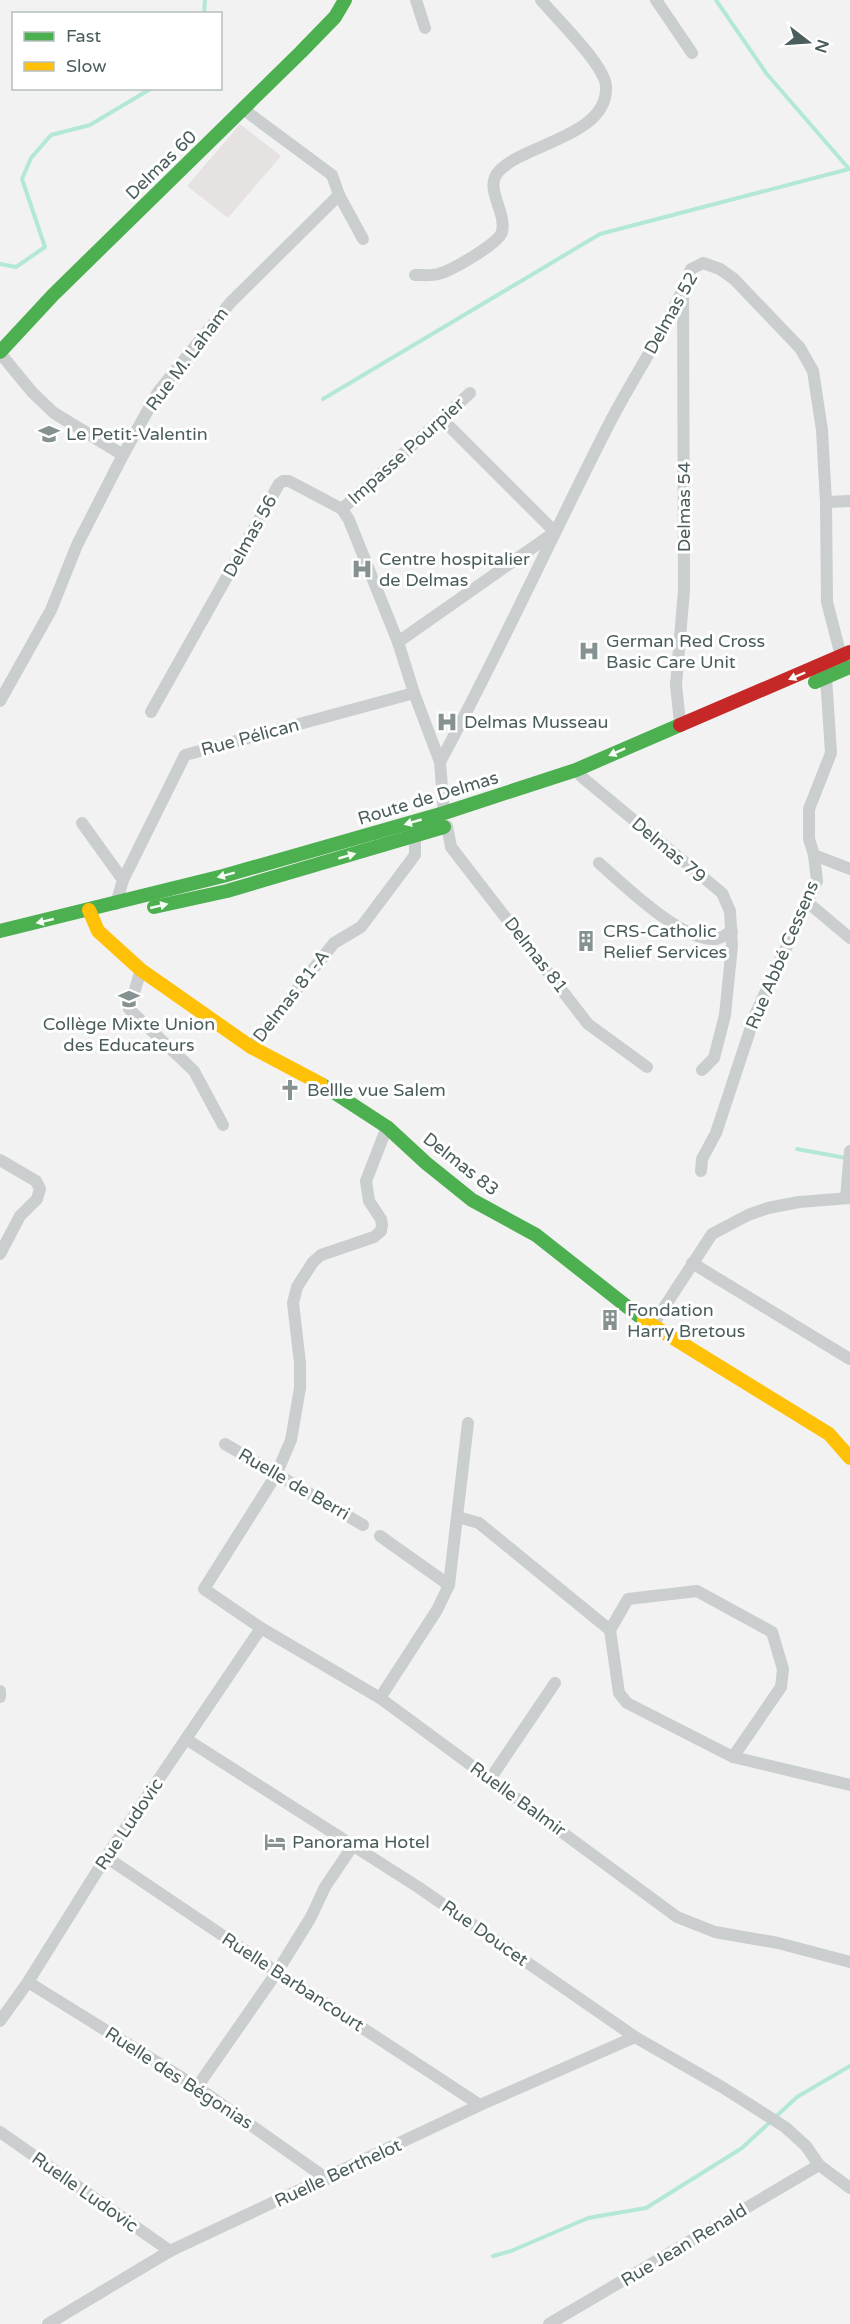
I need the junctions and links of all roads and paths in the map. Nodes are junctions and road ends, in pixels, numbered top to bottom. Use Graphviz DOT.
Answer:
graph roads {
  1 [pos="345,0"];
  2 [pos="416,0"];
  3 [pos="541,0"];
  4 [pos="656,0"];
  5 [pos="425,28"];
  6 [pos="692,53"];
  7 [pos="243,109"];
  8 [pos="339,195"];
  9 [pos="363,239"];
  10 [pos="415,275"];
  11 [pos="683,291"];
  12 [pos="0,353"];
  13 [pos="470,393"];
  14 [pos="442,419"];
  15 [pos="123,455"];
  16 [pos="850,501"];
  17 [pos="826,502"];
  18 [pos="342,509"];
  19 [pos="555,532"];
  20 [pos="398,642"];
  21 [pos="847,658"];
  22 [pos="823,672"];
  23 [pos="414,693"];
  24 [pos="0,701"];
  25 [pos="150,712"];
  26 [pos="680,723"];
  27 [pos="440,762"];
  28 [pos="580,774"];
  29 [pos="446,820"];
  30 [pos="82,823"];
  31 [pos="415,836"];
  32 [pos="814,855"];
  33 [pos="599,863"];
  34 [pos="850,869"];
  35 [pos="123,880"];
  36 [pos="806,902"];
  37 [pos="116,904"];
  38 [pos="92,915"];
  39 [pos="0,931"];
  40 [pos="732,931"];
  41 [pos="850,938"];
  42 [pos="0,944"];
  43 [pos="141,970"];
  44 [pos="251,1047"];
  45 [pos="647,1067"];
  46 [pos="702,1070"];
  47 [pos="223,1125"];
  48 [pos="387,1127"];
  49 [pos="850,1151"];
  50 [pos="0,1160"];
  51 [pos="701,1171"];
  52 [pos="848,1198"];
  53 [pos="0,1254"];
  54 [pos="692,1263"];
  55 [pos="652,1326"];
  56 [pos="850,1359"];
  57 [pos="468,1423"];
  58 [pos="225,1444"];
  59 [pos="850,1458"];
  60 [pos="276,1475"];
  61 [pos="458,1517"];
  62 [pos="363,1525"];
  63 [pos="380,1536"];
  64 [pos="448,1586"];
  65 [pos="261,1628"];
  66 [pos="610,1630"];
  67 [pos="555,1683"];
  68 [pos="0,1690"];
  69 [pos="0,1697"];
  70 [pos="380,1698"];
  71 [pos="186,1739"];
  72 [pos="733,1757"];
  73 [pos="490,1779"];
  74 [pos="850,1785"];
  75 [pos="354,1844"];
  76 [pos="106,1857"];
  77 [pos="850,1962"];
  78 [pos="277,1972"];
  79 [pos="28,1982"];
  80 [pos="0,2021"];
  81 [pos="635,2037"];
  82 [pos="196,2087"];
  83 [pos="480,2105"];
  84 [pos="0,2132"];
  85 [pos="819,2165"];
  86 [pos="327,2179"];
  87 [pos="850,2188"];
  88 [pos="170,2251"];
  89 [pos="48,2324"];
  90 [pos="549,2324"];
  1 -- 7 [label="main road, Delmas 60"];
  2 -- 5 [label="street"];
  3 -- 10 [label="street"];
  4 -- 6 [label="street"];
  7 -- 8 [label="street"];
  7 -- 12 [label="main road, Delmas 60"];
  8 -- 9 [label="street"];
  8 -- 15 [label="street, Rue M. Laham"];
  11 -- 17 [label="street, Delmas 52"];
  11 -- 19 [label="street, Delmas 52"];
  11 -- 26 [label="street, Delmas 54"];
  12 -- 15 [label="street"];
  13 -- 14 [label="street, Impasse Pourpier"];
  14 -- 18 [label="street, Impasse Pourpier"];
  14 -- 19 [label="street"];
  15 -- 24 [label="street, Rue M. Laham"];
  16 -- 17 [label="street"];
  17 -- 21 [label="street, Delmas 52"];
  18 -- 20 [label="street"];
  18 -- 25 [label="street, Delmas 56"];
  19 -- 20 [label="street"];
  19 -- 27 [label="street, Delmas 52"];
  20 -- 23 [label="street"];
  21 -- 22 [label="main road, Route de Delmas"];
  22 -- 26 [label="main road, Route de Delmas, one-way"];
  22 -- 28 [label="main road, Route de Delmas"];
  22 -- 32 [label="street, Rue Abbé Cessens"];
  23 -- 27 [label="street"];
  23 -- 35 [label="street, Rue Pélican"];
  26 -- 28 [label="main road, Route de Delmas, one-way"];
  27 -- 29 [label="street"];
  28 -- 29 [label="main road, Route de Delmas"];
  28 -- 40 [label="street, Delmas 79"];
  29 -- 31 [label="main road, Route de Delmas"];
  29 -- 37 [label="main road, Route de Delmas, one-way"];
  29 -- 45 [label="street, Delmas 81"];
  30 -- 35 [label="street"];
  38 -- 31 [label="main road, Route de Delmas, one-way"];
  31 -- 44 [label="street, Delmas 81-A"];
  32 -- 34 [label="street"];
  32 -- 36 [label="street, Rue Abbé Cessens"];
  33 -- 40 [label="street"];
  35 -- 37 [label="street, Rue Pélican"];
  36 -- 41 [label="street"];
  36 -- 51 [label="street, Rue Abbé Cessens"];
  37 -- 38 [label="main road, Route de Delmas"];
  38 -- 39 [label="main road, Route de Delmas, one-way"];
  38 -- 42 [label="main road, Route de Delmas"];
  38 -- 43 [label="main road, Delmas 83"];
  40 -- 46 [label="street, Delmas 79"];
  43 -- 44 [label="main road, Delmas 83"];
  43 -- 47 [label="street"];
  44 -- 48 [label="main road, Delmas 83"];
  48 -- 55 [label="main road, Delmas 83"];
  48 -- 60 [label="street"];
  49 -- 52 [label="street"];
  50 -- 53 [label="street"];
  52 -- 54 [label="street"];
  54 -- 55 [label="street"];
  54 -- 56 [label="street"];
  55 -- 59 [label="main road, Delmas 83"];
  57 -- 61 [label="street"];
  58 -- 60 [label="street, Ruelle de Berri"];
  60 -- 62 [label="street, Ruelle de Berri"];
  60 -- 65 [label="street, Ruelle Balmir"];
  61 -- 64 [label="street"];
  61 -- 66 [label="street"];
  63 -- 64 [label="street"];
  64 -- 70 [label="street"];
  65 -- 70 [label="street, Ruelle Balmir"];
  65 -- 71 [label="street, Rue Ludovic"];
  66 -- 72 [label="street"];
  66 -- 72 [label="street"];
  67 -- 73 [label="street"];
  68 -- 69 [label="street"];
  70 -- 73 [label="street, Ruelle Balmir"];
  71 -- 75 [label="street, Rue Doucet"];
  71 -- 76 [label="street, Rue Ludovic"];
  72 -- 74 [label="street"];
  73 -- 77 [label="street, Ruelle Balmir"];
  75 -- 78 [label="street"];
  75 -- 81 [label="street, Rue Doucet"];
  76 -- 78 [label="street, Ruelle Barbancourt"];
  76 -- 79 [label="street, Rue Ludovic"];
  78 -- 82 [label="street"];
  78 -- 83 [label="street, Ruelle Barbancourt"];
  79 -- 80 [label="street, Rue Ludovic"];
  79 -- 82 [label="street, Ruelle des Bégonias"];
  81 -- 83 [label="street, Ruelle Berthelot"];
  81 -- 85 [label="street, Rue Doucet"];
  82 -- 86 [label="street, Ruelle des Bégonias"];
  83 -- 86 [label="street, Ruelle Berthelot"];
  84 -- 88 [label="street, Ruelle Ludovic"];
  85 -- 87 [label="street, Rue Doucet"];
  85 -- 90 [label="street, Rue Jean Renald"];
  86 -- 88 [label="street, Ruelle Berthelot"];
  88 -- 89 [label="street, Ruelle Berthelot"];
}
